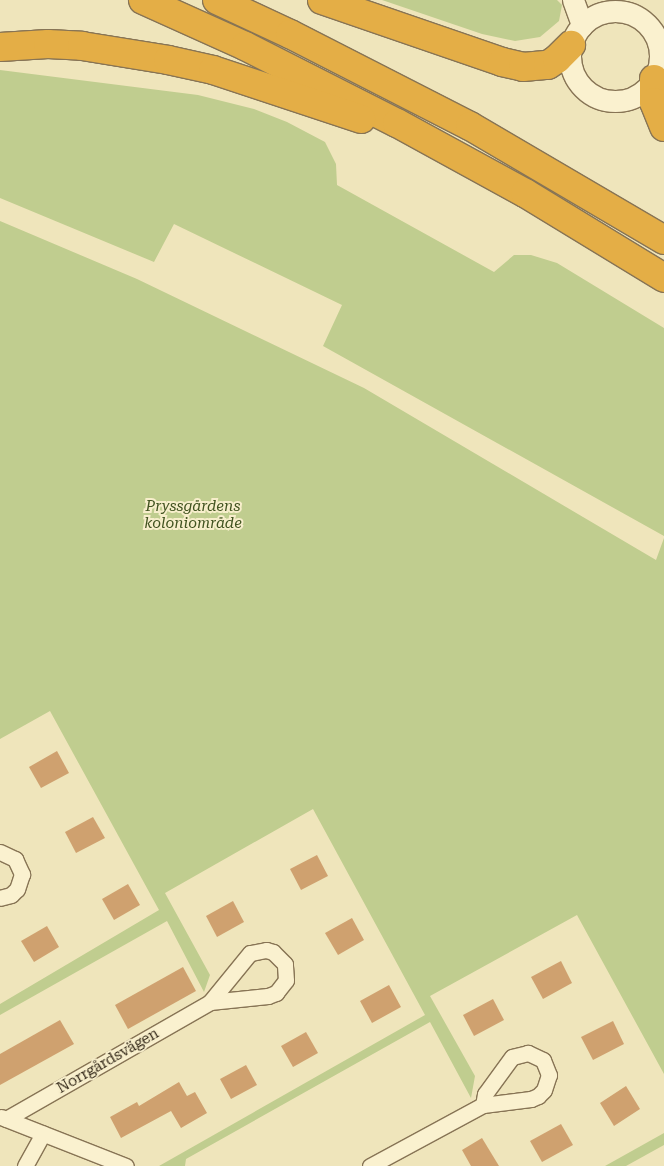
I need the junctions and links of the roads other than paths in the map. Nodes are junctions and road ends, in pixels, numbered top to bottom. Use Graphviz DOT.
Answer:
graph roads {
  1 [pos="143,0"];
  2 [pos="216,0"];
  3 [pos="322,0"];
  4 [pos="573,0"];
  5 [pos="600,0"];
  6 [pos="620,10"];
  7 [pos="576,35"];
  8 [pos="0,47"];
  9 [pos="654,79"];
  10 [pos="664,127"];
  11 [pos="452,152"];
  12 [pos="664,240"];
  13 [pos="664,278"];
  14 [pos="0,852"];
  15 [pos="0,898"];
  16 [pos="210,1002"];
  17 [pos="483,1105"];
  18 [pos="3,1118"];
  19 [pos="43,1134"];
  20 [pos="25,1166"];
  21 [pos="126,1166"];
  22 [pos="370,1166"];
  1 -- 11 [label="highway"];
  2 -- 12 [label="highway"];
  3 -- 7 [label="highway"];
  4 -- 7 [label="street"];
  5 -- 6 [label="street"];
  6 -- 7 [label="street"];
  6 -- 9 [label="street"];
  7 -- 9 [label="street"];
  8 -- 11 [label="highway"];
  9 -- 10 [label="highway"];
  11 -- 13 [label="highway"];
  14 -- 15 [label="street"];
  16 -- 16 [label="street, Norrgårdsvägen"];
  16 -- 18 [label="street, Norrgårdsvägen"];
  17 -- 17 [label="street"];
  17 -- 22 [label="street"];
  18 -- 19 [label="street, Norrgårdsvägen"];
  19 -- 20 [label="street"];
  19 -- 21 [label="street, Norrgårdsvägen"];
}
